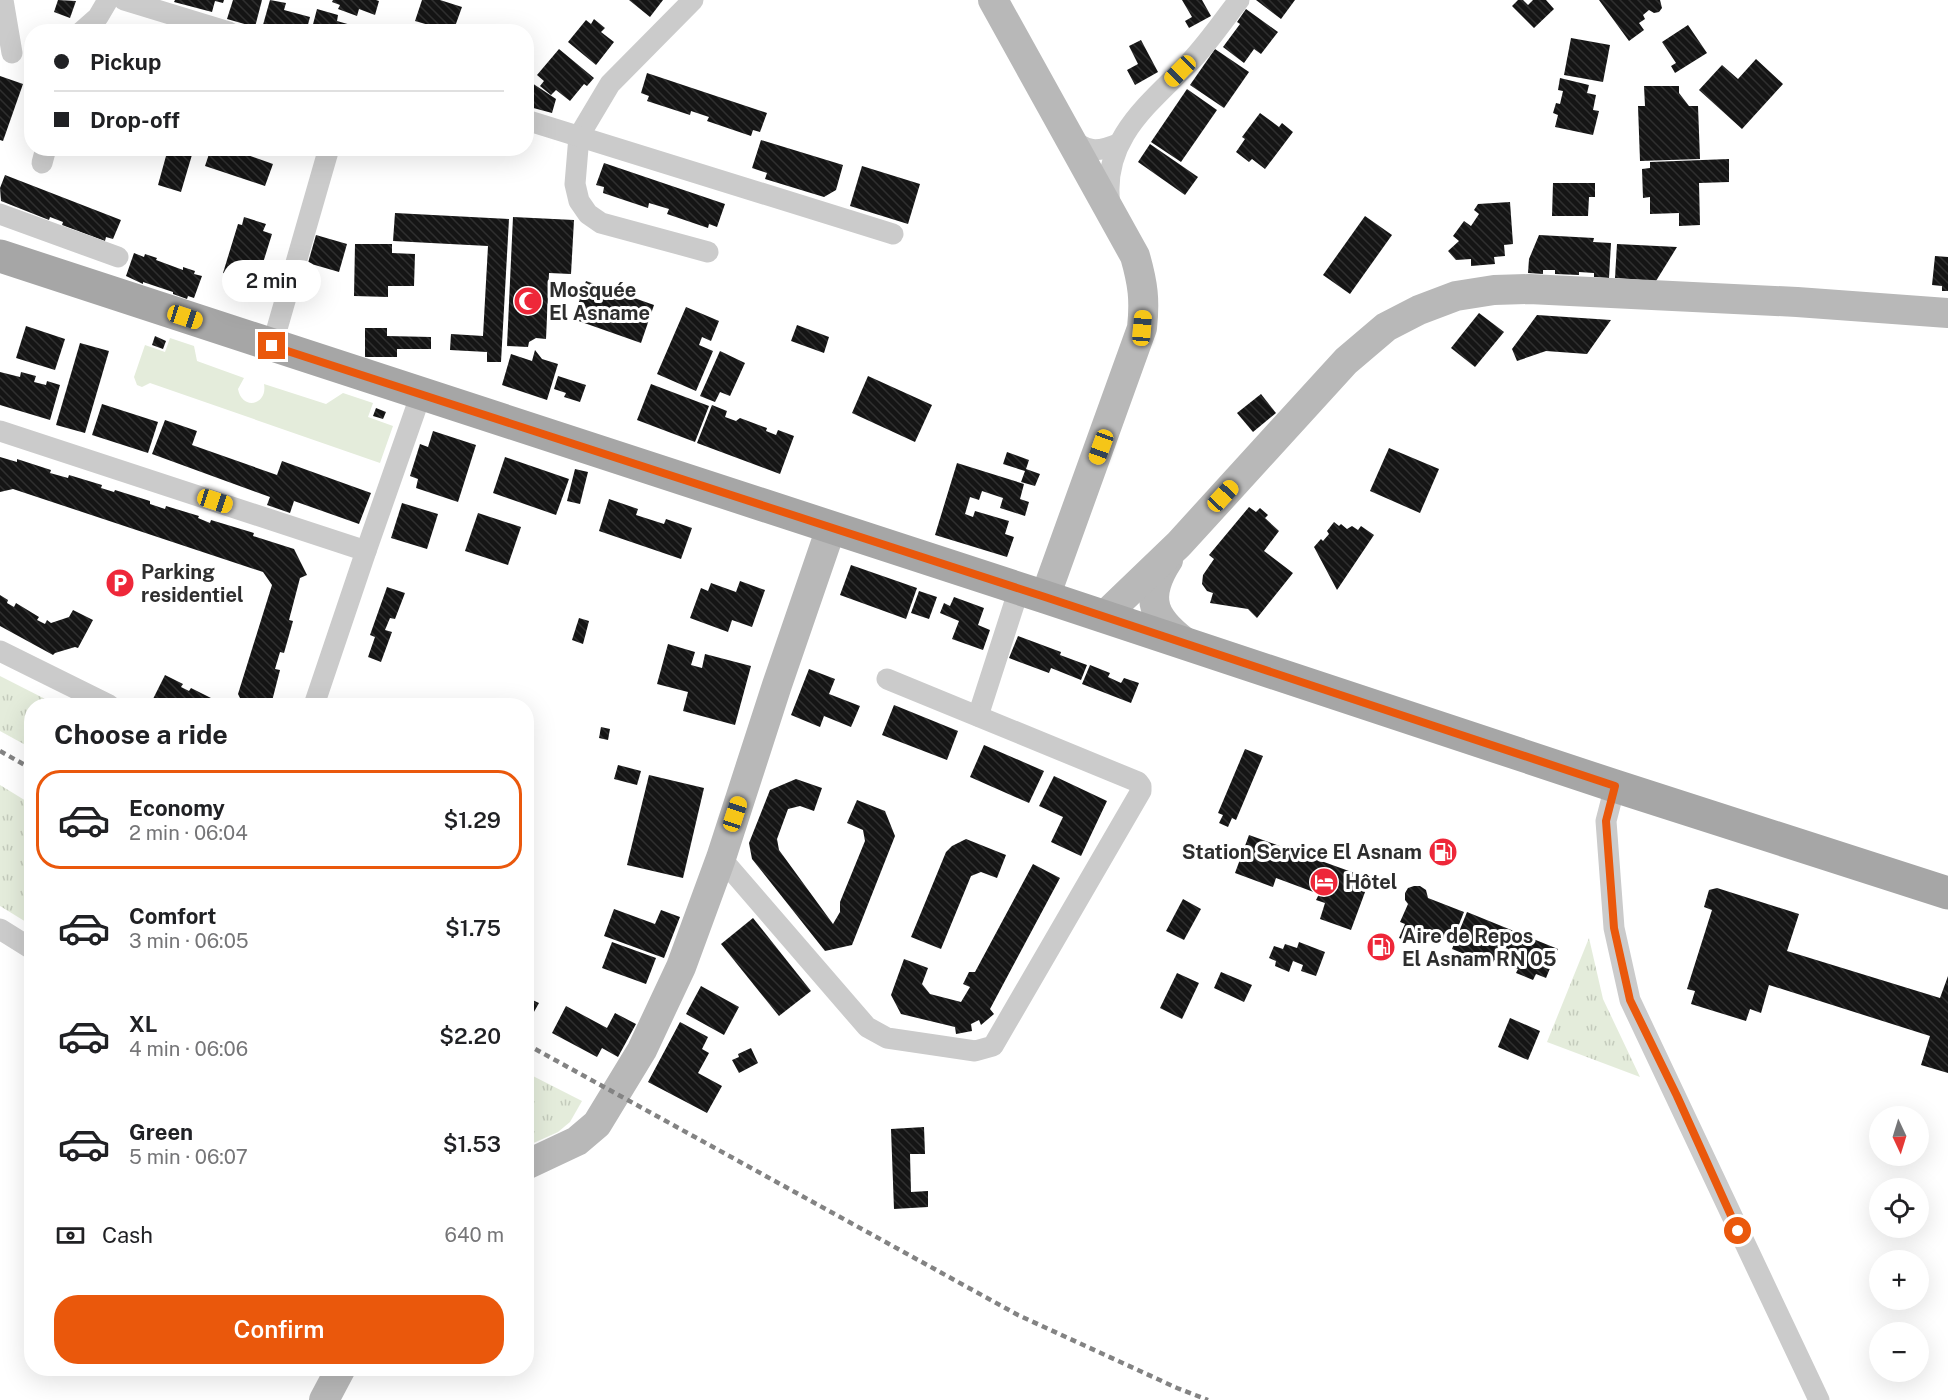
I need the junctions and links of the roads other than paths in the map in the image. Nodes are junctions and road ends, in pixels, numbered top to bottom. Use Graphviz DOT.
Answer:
graph roads {
  1 [pos="3,0"];
  2 [pos="108,0"];
  3 [pos="123,0"];
  4 [pos="693,0"];
  5 [pos="993,0"];
  6 [pos="1239,0"];
  7 [pos="90,24"];
  8 [pos="202,24"];
  9 [pos="15,52"];
  10 [pos="534,122"];
  11 [pos="1067,135"];
  12 [pos="579,136"];
  13 [pos="1118,144"];
  14 [pos="327,156"];
  15 [pos="0,213"];
  16 [pos="1111,215"];
  17 [pos="893,234"];
  18 [pos="708,252"];
  19 [pos="0,256"];
  20 [pos="118,257"];
  21 [pos="1948,313"];
  22 [pos="272,346"];
  23 [pos="421,394"];
  24 [pos="0,431"];
  25 [pos="831,528"];
  26 [pos="1179,544"];
  27 [pos="366,551"];
  28 [pos="1032,593"];
  29 [pos="1103,617"];
  30 [pos="1190,646"];
  31 [pos="0,651"];
  32 [pos="887,679"];
  33 [pos="95,698"];
  34 [pos="316,698"];
  35 [pos="978,716"];
  36 [pos="1615,786"];
  37 [pos="721,858"];
  38 [pos="1948,893"];
  39 [pos="0,929"];
  40 [pos="24,944"];
  41 [pos="534,1161"];
  42 [pos="337,1376"];
  43 [pos="324,1400"];
  44 [pos="1819,1400"];
  1 -- 9 [label="street"];
  2 -- 7 [label="street"];
  3 -- 8 [label="street"];
  4 -- 12 [label="street"];
  5 -- 11 [label="street"];
  6 -- 13 [label="street"];
  10 -- 12 [label="street"];
  11 -- 13 [label="street"];
  11 -- 16 [label="street"];
  12 -- 17 [label="street"];
  12 -- 18 [label="street"];
  13 -- 16 [label="street"];
  14 -- 22 [label="street"];
  15 -- 20 [label="street"];
  16 -- 28 [label="street"];
  19 -- 22 [label="main road"];
  21 -- 26 [label="street"];
  22 -- 23 [label="main road"];
  23 -- 25 [label="main road"];
  23 -- 27 [label="street"];
  24 -- 27 [label="street"];
  25 -- 28 [label="main road"];
  25 -- 37 [label="street"];
  26 -- 29 [label="street"];
  26 -- 30 [label="street"];
  27 -- 34 [label="street"];
  28 -- 29 [label="main road"];
  28 -- 35 [label="street"];
  29 -- 30 [label="main road"];
  30 -- 36 [label="main road"];
  31 -- 33 [label="street"];
  32 -- 35 [label="street"];
  35 -- 37 [label="street"];
  36 -- 38 [label="main road"];
  36 -- 44 [label="street"];
  37 -- 41 [label="street"];
  39 -- 40 [label="street"];
  42 -- 43 [label="street"];
}
